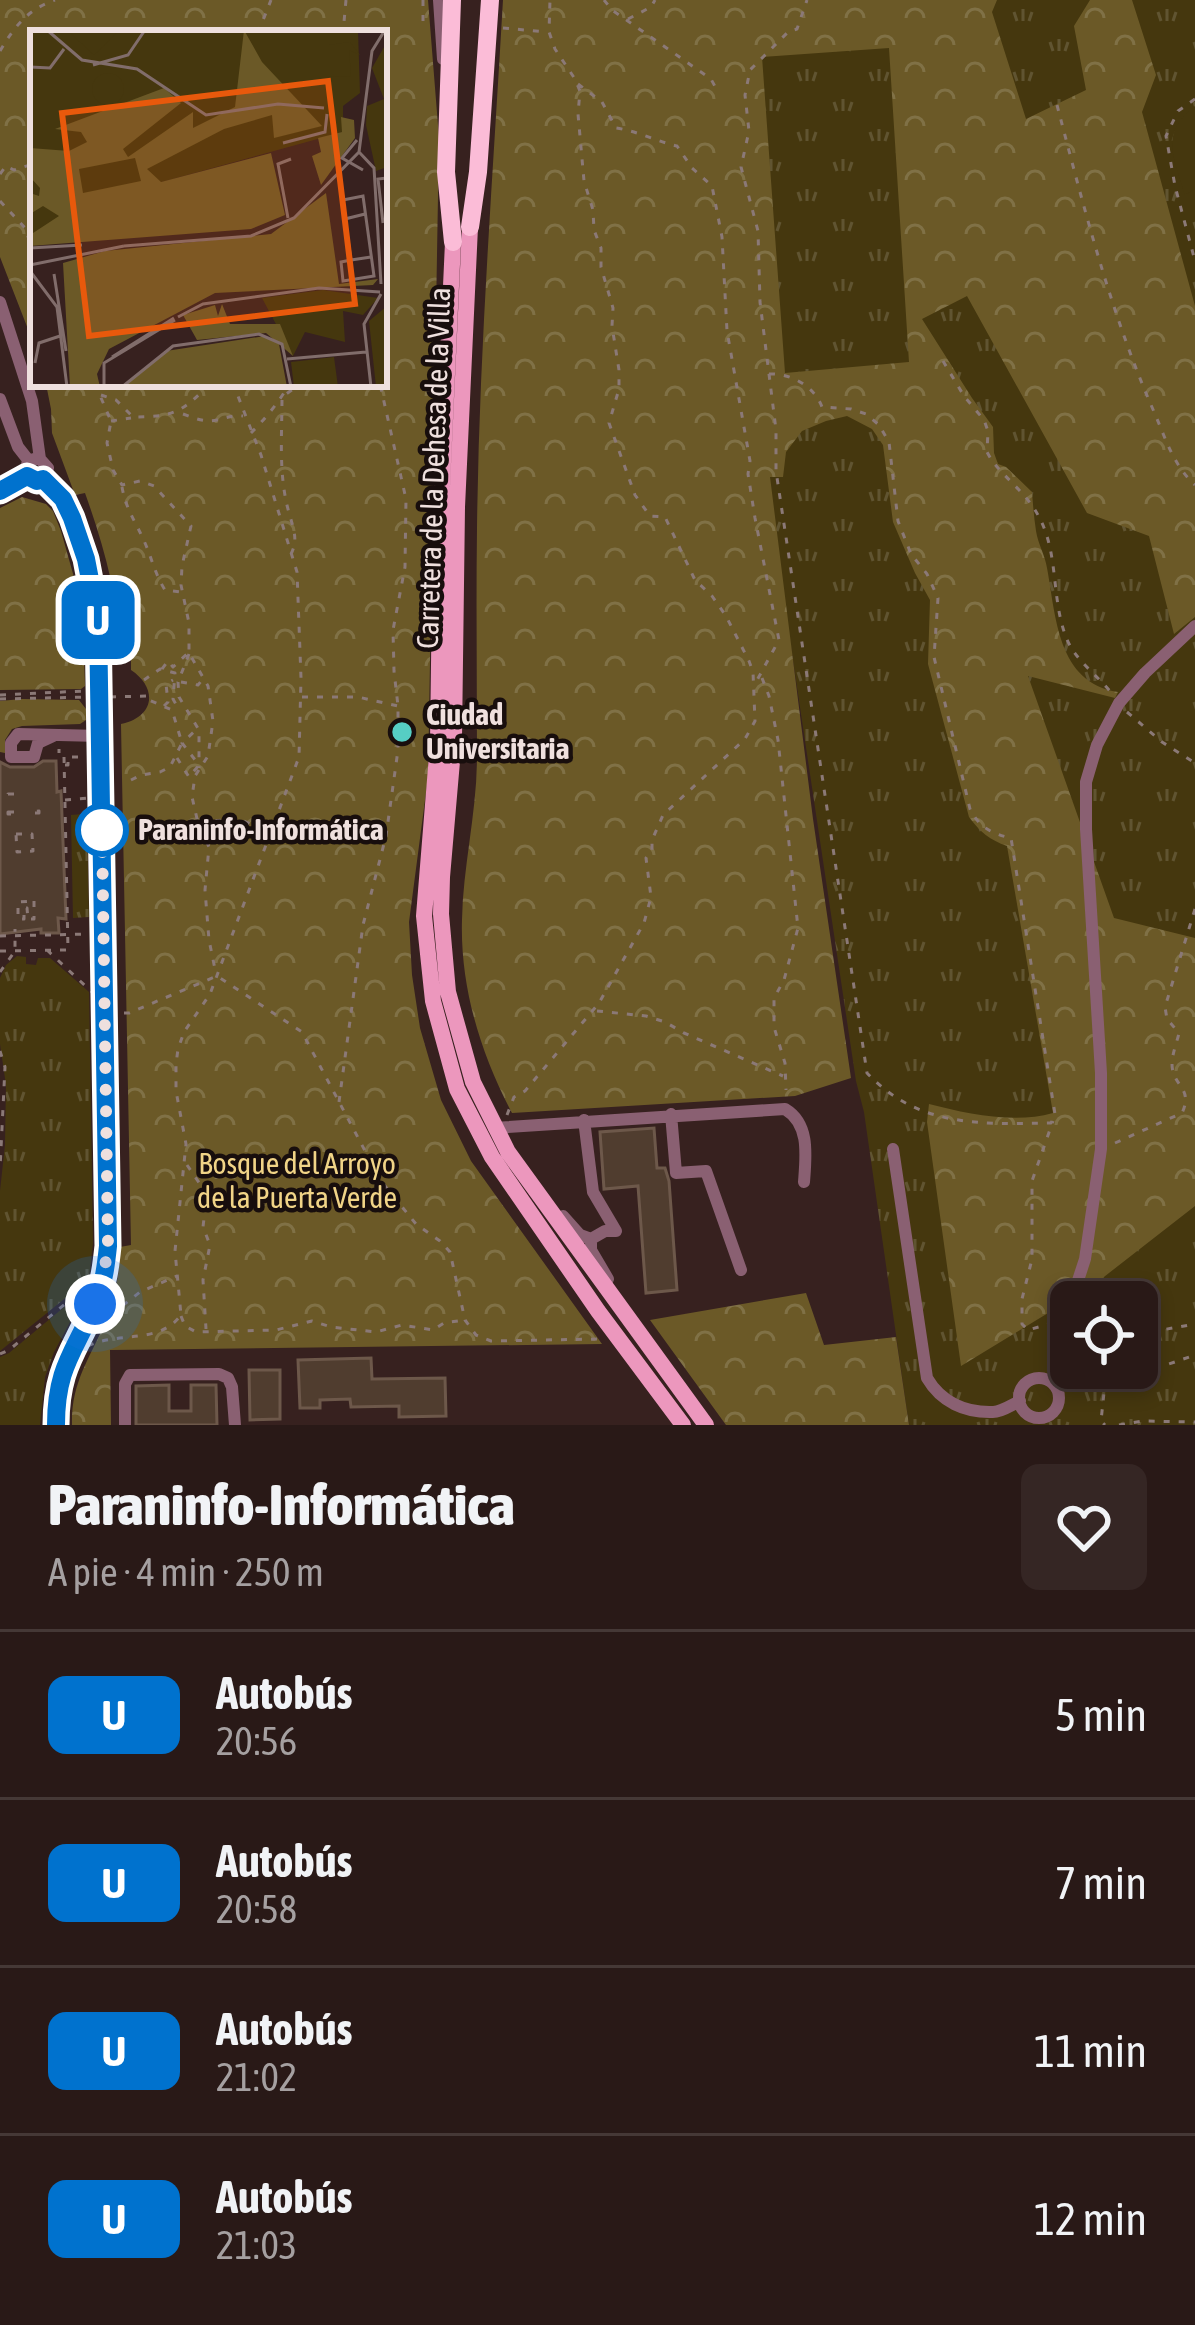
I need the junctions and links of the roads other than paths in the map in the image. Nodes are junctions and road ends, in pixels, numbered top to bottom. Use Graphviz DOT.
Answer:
graph roads {
  1 [pos="439,0"];
  2 [pos="452,0"];
  3 [pos="462,0"];
  4 [pos="477,0"];
  5 [pos="490,0"];
  6 [pos="448,107"];
  7 [pos="470,227"];
  8 [pos="453,242"];
  9 [pos="0,302"];
  10 [pos="0,399"];
  11 [pos="34,460"];
  12 [pos="27,476"];
  13 [pos="43,479"];
  14 [pos="0,491"];
  15 [pos="1195,626"];
  16 [pos="53,736"];
  17 [pos="100,736"];
  18 [pos="671,1114"];
  19 [pos="584,1120"];
  20 [pos="500,1121"];
  21 [pos="893,1149"];
  22 [pos="508,1152"];
  23 [pos="804,1182"];
  24 [pos="591,1239"];
  25 [pos="741,1270"];
  26 [pos="1077,1281"];
  27 [pos="638,1332"];
  28 [pos="1050,1355"];
  29 [pos="1030,1380"];
  30 [pos="1050,1382"];
  31 [pos="1056,1389"];
  32 [pos="1020,1401"];
  33 [pos="1031,1421"];
  34 [pos="56,1425"];
  35 [pos="125,1425"];
  36 [pos="235,1425"];
  37 [pos="682,1425"];
  38 [pos="706,1425"];
  1 -- 6 [label="street"];
  2 -- 6 [label="highway"];
  3 -- 8 [label="highway"];
  4 -- 7 [label="highway"];
  5 -- 7 [label="highway"];
  6 -- 8 [label="highway"];
  7 -- 20 [label="main road, Carretera de la Dehesa de la Villa"];
  8 -- 37 [label="main road, Carretera de la Dehesa de la Villa"];
  9 -- 11 [label="street"];
  10 -- 11 [label="street"];
  11 -- 12 [label="street"];
  11 -- 13 [label="street"];
  12 -- 13 [label="street"];
  12 -- 14 [label="street"];
  13 -- 17 [label="street"];
  15 -- 26 [label="street"];
  16 -- 16 [label="street"];
  16 -- 17 [label="street"];
  17 -- 34 [label="street"];
  18 -- 19 [label="street"];
  18 -- 23 [label="street"];
  18 -- 25 [label="street"];
  19 -- 20 [label="street"];
  19 -- 24 [label="street"];
  20 -- 22 [label="main road, Carretera de la Dehesa de la Villa"];
  21 -- 32 [label="street"];
  22 -- 24 [label="street"];
  22 -- 27 [label="main road, Carretera de la Dehesa de la Villa"];
  24 -- 27 [label="street"];
  27 -- 38 [label="main road, Carretera de la Dehesa de la Villa"];
  28 -- 29 [label="street"];
  29 -- 30 [label="street"];
  29 -- 32 [label="street"];
  31 -- 33 [label="street"];
  32 -- 33 [label="street"];
  35 -- 36 [label="street"];
}
